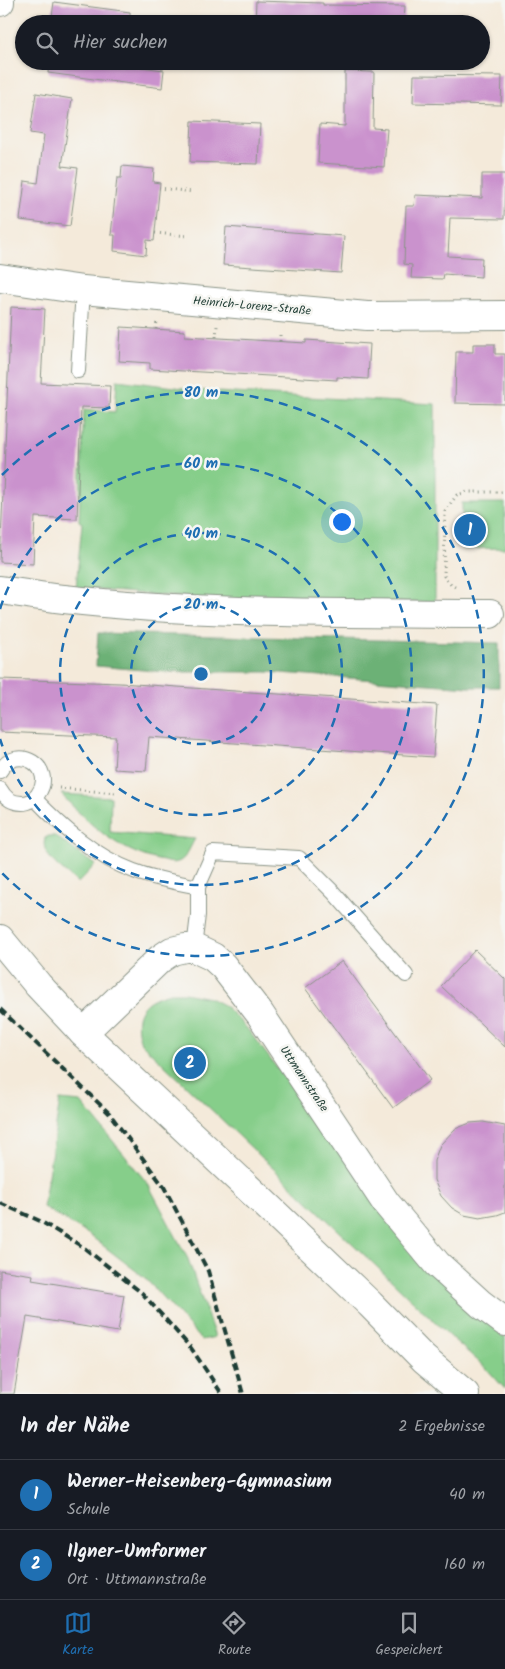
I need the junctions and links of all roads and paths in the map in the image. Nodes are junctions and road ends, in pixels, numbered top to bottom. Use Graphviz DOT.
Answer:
graph roads {
  1 [pos="159,188"];
  2 [pos="193,192"];
  3 [pos="155,233"];
  4 [pos="188,236"];
  5 [pos="0,278"];
  6 [pos="83,290"];
  7 [pos="505,315"];
  8 [pos="78,371"];
  9 [pos="505,492"];
  10 [pos="0,590"];
  11 [pos="459,590"];
  12 [pos="490,614"];
  13 [pos="0,771"];
  14 [pos="0,789"];
  15 [pos="38,793"];
  16 [pos="116,793"];
  17 [pos="198,887"];
  18 [pos="0,939"];
  19 [pos="194,948"];
  20 [pos="406,975"];
  21 [pos="83,1033"];
  22 [pos="505,1322"];
  23 [pos="465,1394"];
  1 -- 2 [label="path"];
  3 -- 4 [label="path"];
  5 -- 6 [label="street, Heinrich-Lorenz-Straße"];
  6 -- 7 [label="street, Heinrich-Lorenz-Straße"];
  6 -- 8 [label="lane"];
  9 -- 11 [label="path"];
  10 -- 12 [label="street"];
  13 -- 15 [label="lane"];
  14 -- 15 [label="lane"];
  15 -- 16 [label="path"];
  15 -- 17 [label="lane"];
  17 -- 19 [label="lane"];
  17 -- 20 [label="lane"];
  18 -- 21 [label="street"];
  19 -- 21 [label="street"];
  19 -- 22 [label="street, Uttmannstraße"];
  21 -- 23 [label="street"];
}
